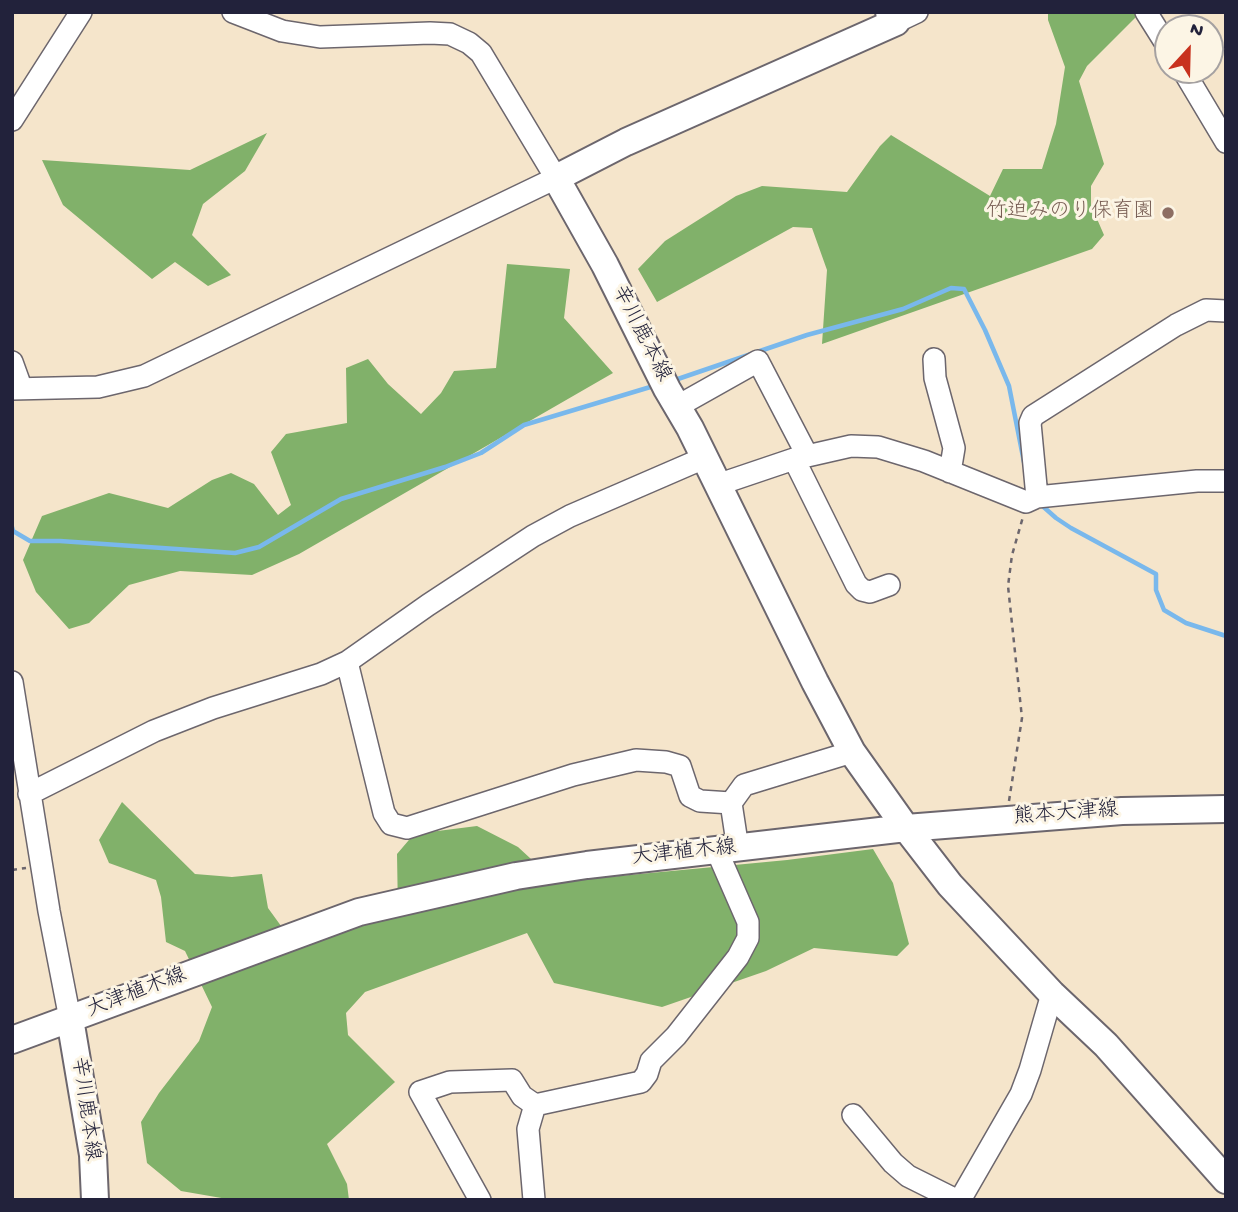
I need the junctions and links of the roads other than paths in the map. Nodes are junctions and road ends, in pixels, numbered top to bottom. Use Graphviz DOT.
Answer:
graph roads {
  1 [pos="81,12"];
  2 [pos="233,12"];
  3 [pos="901,16"];
  4 [pos="1191,84"];
  5 [pos="12,120"];
  6 [pos="1226,142"];
  7 [pos="556,178"];
  8 [pos="1226,311"];
  9 [pos="934,359"];
  10 [pos="12,362"];
  11 [pos="17,388"];
  12 [pos="668,390"];
  13 [pos="800,457"];
  14 [pos="704,458"];
  15 [pos="950,472"];
  16 [pos="1226,481"];
  17 [pos="717,485"];
  18 [pos="1037,497"];
  19 [pos="889,586"];
  20 [pos="347,662"];
  21 [pos="12,682"];
  22 [pos="852,752"];
  23 [pos="29,794"];
  24 [pos="732,803"];
  25 [pos="1226,809"];
  26 [pos="906,828"];
  27 [pos="728,850"];
  28 [pos="1052,995"];
  29 [pos="70,1019"];
  30 [pos="12,1040"];
  31 [pos="535,1105"];
  32 [pos="853,1115"];
  33 [pos="1226,1180"];
  34 [pos="95,1200"];
  35 [pos="480,1200"];
  36 [pos="534,1200"];
  37 [pos="958,1200"];
  1 -- 5 [label="street"];
  2 -- 7 [label="street"];
  3 -- 7 [label="main road"];
  4 -- 6 [label="street"];
  7 -- 11 [label="street"];
  7 -- 12 [label="main road, 辛川鹿本線"];
  8 -- 18 [label="street"];
  9 -- 15 [label="street"];
  10 -- 11 [label="street"];
  12 -- 13 [label="street"];
  12 -- 14 [label="main road, 辛川鹿本線"];
  13 -- 15 [label="street"];
  13 -- 17 [label="street"];
  13 -- 19 [label="street"];
  14 -- 17 [label="main road, 辛川鹿本線"];
  14 -- 20 [label="street"];
  15 -- 18 [label="street"];
  16 -- 18 [label="street"];
  17 -- 22 [label="main road, 辛川鹿本線"];
  20 -- 23 [label="street"];
  20 -- 24 [label="street"];
  21 -- 23 [label="street"];
  22 -- 24 [label="street"];
  22 -- 26 [label="main road, 辛川鹿本線"];
  23 -- 29 [label="street"];
  24 -- 27 [label="street"];
  25 -- 26 [label="main road, 熊本大津線"];
  26 -- 27 [label="main road, 大津植木線"];
  26 -- 28 [label="main road"];
  27 -- 29 [label="main road, 大津植木線"];
  27 -- 31 [label="street"];
  28 -- 33 [label="main road"];
  28 -- 37 [label="street"];
  29 -- 30 [label="main road, 大津植木線"];
  29 -- 34 [label="main road, 辛川鹿本線"];
  31 -- 35 [label="street"];
  31 -- 36 [label="street"];
  32 -- 37 [label="street"];
}
